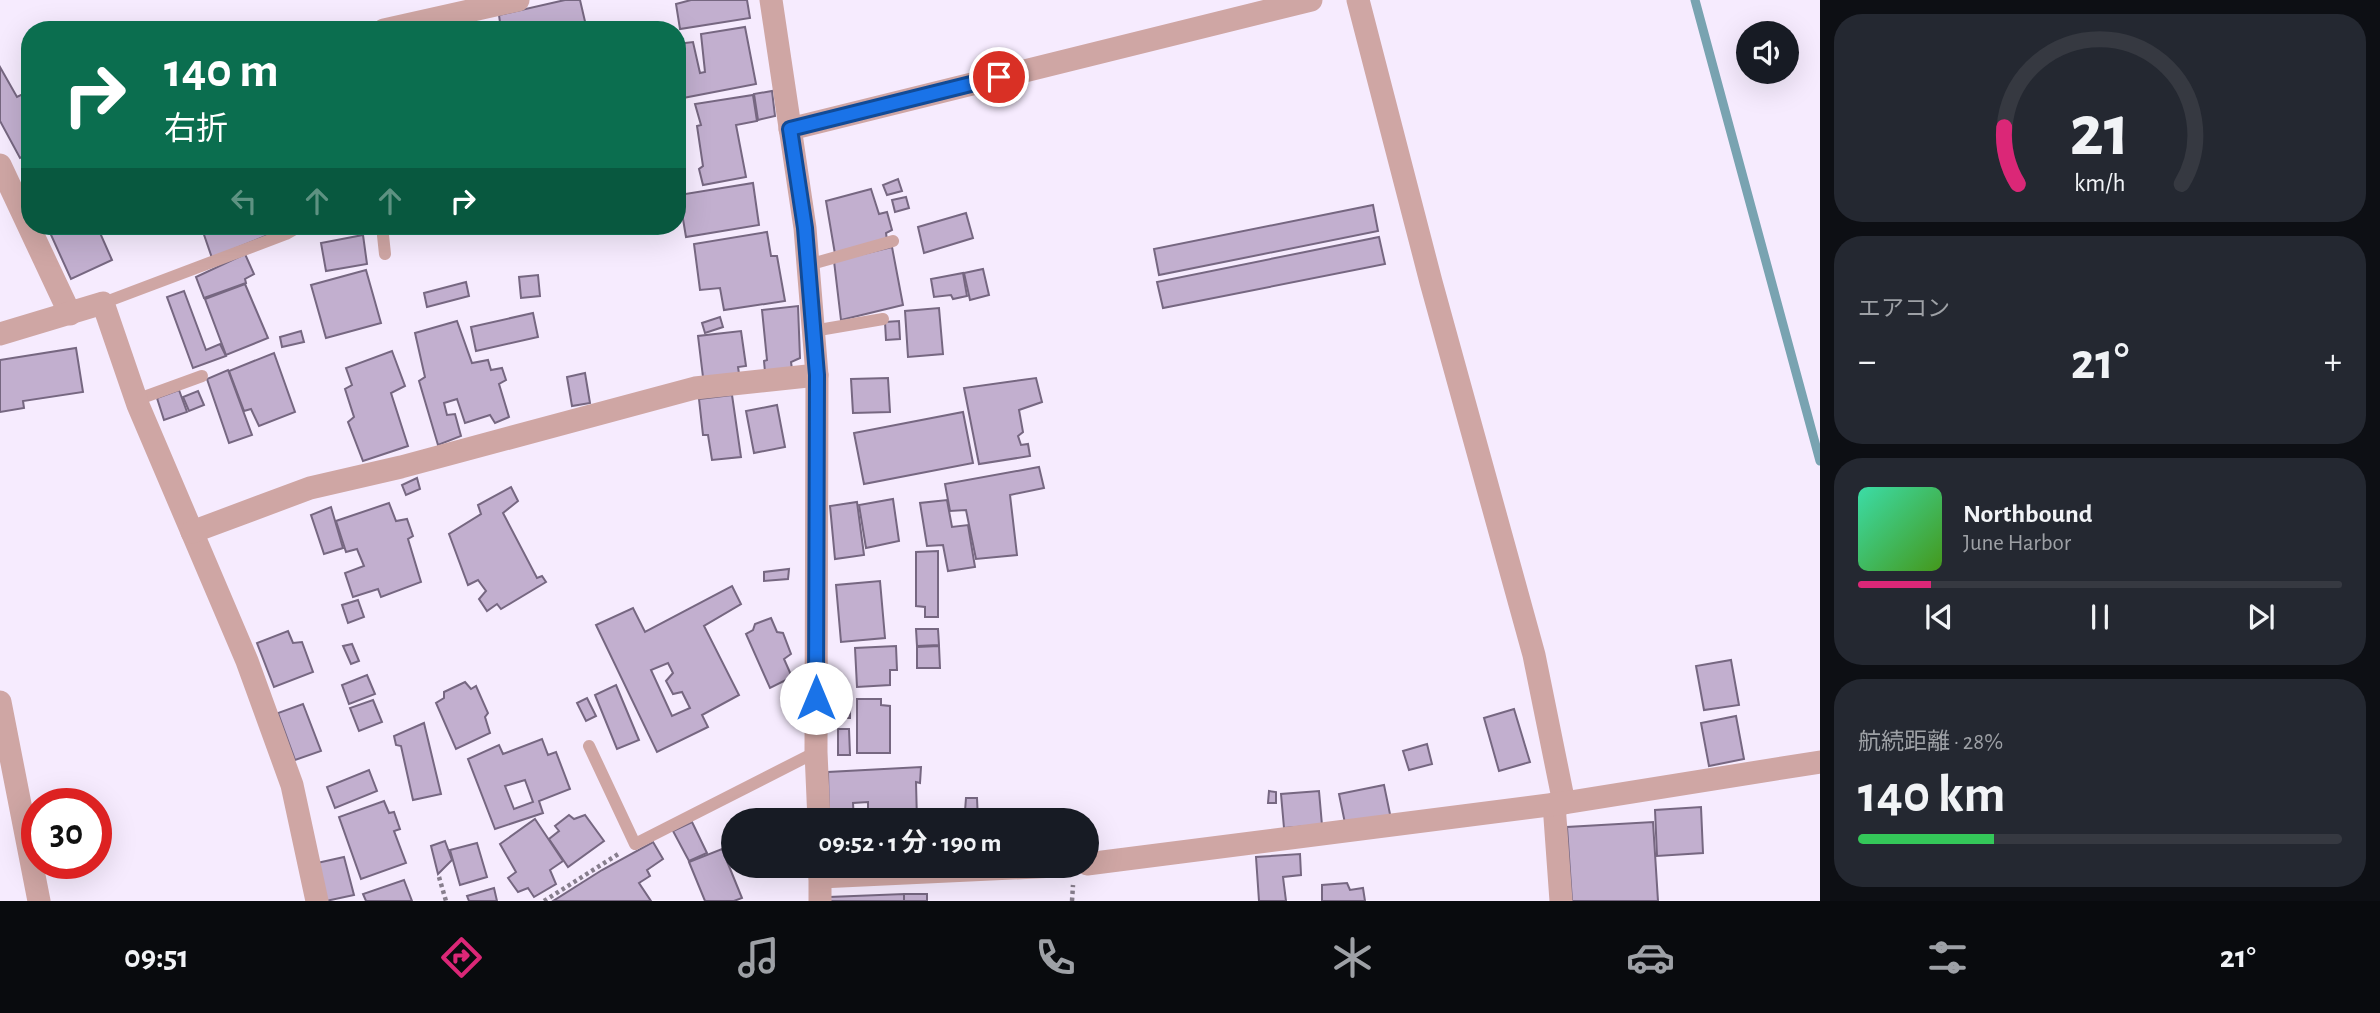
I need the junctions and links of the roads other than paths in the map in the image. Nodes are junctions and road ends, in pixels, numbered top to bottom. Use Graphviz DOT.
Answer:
graph roads {
  1 [pos="518,0"];
  2 [pos="771,0"];
  3 [pos="1311,0"];
  4 [pos="1358,0"];
  5 [pos="424,21"];
  6 [pos="790,129"];
  7 [pos="13,174"];
  8 [pos="21,194"];
  9 [pos="38,235"];
  10 [pos="283,235"];
  11 [pos="383,235"];
  12 [pos="893,241"];
  13 [pos="385,254"];
  14 [pos="808,265"];
  15 [pos="103,303"];
  16 [pos="70,314"];
  17 [pos="883,319"];
  18 [pos="813,331"];
  19 [pos="0,334"];
  20 [pos="817,375"];
  21 [pos="202,376"];
  22 [pos="136,400"];
  23 [pos="192,532"];
  24 [pos="0,702"];
  25 [pos="589,746"];
  26 [pos="816,752"];
  27 [pos="1820,762"];
  28 [pos="1559,803"];
  29 [pos="818,808"];
  30 [pos="1099,862"];
  31 [pos="820,878"];
  32 [pos="39,901"];
  33 [pos="317,901"];
  34 [pos="820,901"];
  35 [pos="1561,901"];
  1 -- 5 [label="street"];
  2 -- 6 [label="street"];
  3 -- 6 [label="street"];
  4 -- 28 [label="street"];
  6 -- 14 [label="street"];
  7 -- 8 [label="street"];
  9 -- 16 [label="street"];
  10 -- 15 [label="lane"];
  11 -- 13 [label="lane"];
  12 -- 14 [label="lane"];
  14 -- 18 [label="street"];
  15 -- 16 [label="street"];
  15 -- 22 [label="street"];
  16 -- 19 [label="street"];
  17 -- 18 [label="lane"];
  18 -- 20 [label="street"];
  20 -- 23 [label="street"];
  20 -- 26 [label="street"];
  21 -- 22 [label="lane"];
  22 -- 23 [label="street"];
  23 -- 33 [label="street"];
  24 -- 32 [label="street"];
  25 -- 26 [label="lane"];
  26 -- 29 [label="street"];
  27 -- 28 [label="street"];
  28 -- 30 [label="street"];
  28 -- 35 [label="street"];
  31 -- 34 [label="street"];
}
